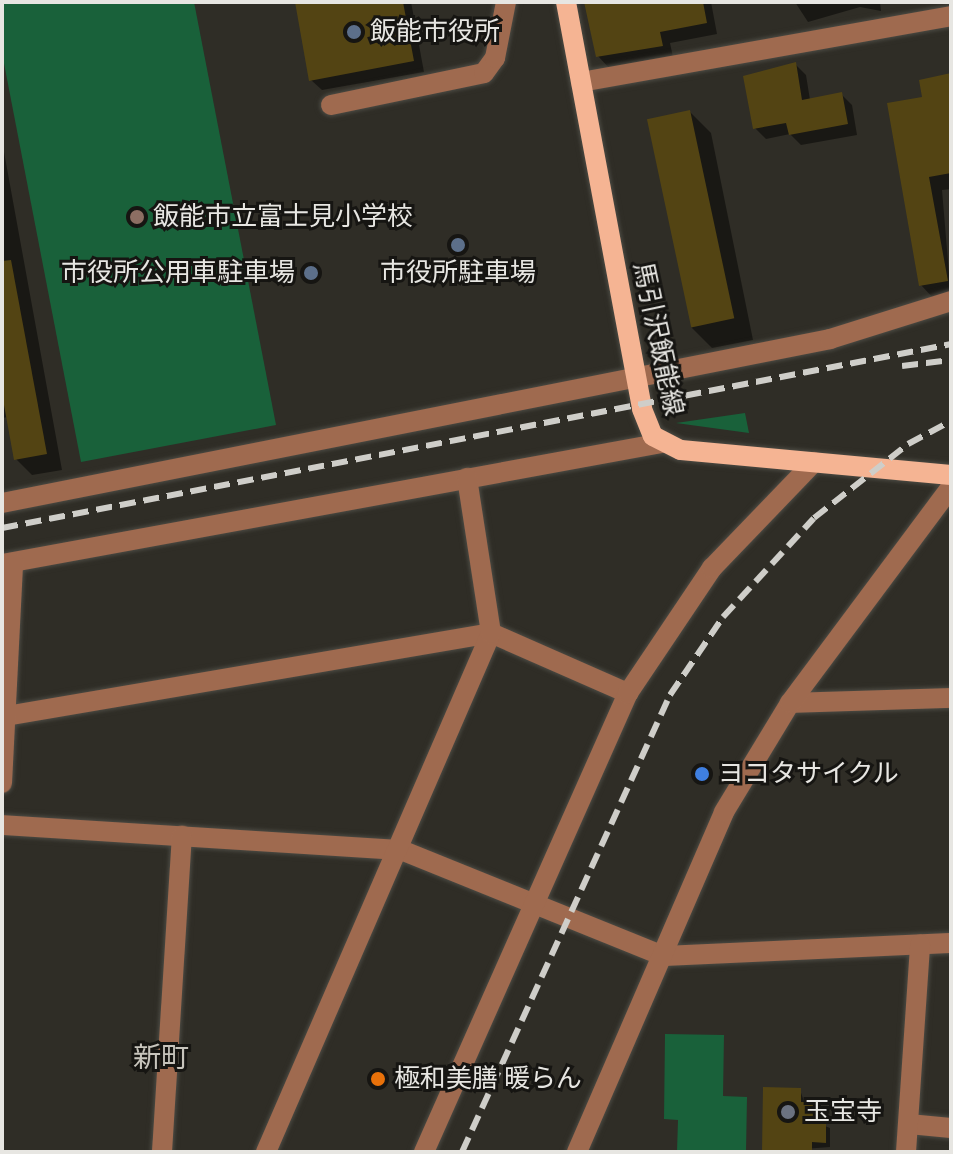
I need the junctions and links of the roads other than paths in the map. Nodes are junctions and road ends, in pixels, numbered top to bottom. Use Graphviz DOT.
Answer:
graph roads {
  1 [pos="506,2"];
  2 [pos="566,2"];
  3 [pos="951,16"];
  4 [pos="581,82"];
  5 [pos="331,105"];
  6 [pos="951,301"];
  7 [pos="636,379"];
  8 [pos="662,443"];
  9 [pos="814,462"];
  10 [pos="951,475"];
  11 [pos="467,478"];
  12 [pos="951,487"];
  13 [pos="2,503"];
  14 [pos="7,564"];
  15 [pos="491,633"];
  16 [pos="628,693"];
  17 [pos="951,698"];
  18 [pos="790,703"];
  19 [pos="6,716"];
  20 [pos="2,783"];
  21 [pos="2,825"];
  22 [pos="182,836"];
  23 [pos="401,850"];
  24 [pos="531,902"];
  25 [pos="951,943"];
  26 [pos="920,944"];
  27 [pos="663,956"];
  28 [pos="909,1124"];
  29 [pos="951,1128"];
  30 [pos="162,1152"];
  31 [pos="266,1152"];
  32 [pos="424,1152"];
  33 [pos="577,1152"];
  34 [pos="906,1152"];
  1 -- 5 [label="street"];
  2 -- 4 [label="main road, 馬引沢飯能線"];
  3 -- 4 [label="street"];
  4 -- 7 [label="main road, 馬引沢飯能線"];
  6 -- 7 [label="street"];
  7 -- 8 [label="main road, 馬引沢飯能線"];
  7 -- 13 [label="street"];
  8 -- 9 [label="main road, 馬引沢飯能線"];
  8 -- 11 [label="street"];
  9 -- 10 [label="main road, 馬引沢飯能線"];
  9 -- 16 [label="street"];
  11 -- 14 [label="street"];
  11 -- 15 [label="street"];
  12 -- 18 [label="street"];
  14 -- 19 [label="street"];
  15 -- 16 [label="street"];
  15 -- 19 [label="street"];
  15 -- 23 [label="street"];
  16 -- 24 [label="street"];
  17 -- 18 [label="street"];
  18 -- 27 [label="street"];
  19 -- 20 [label="street"];
  21 -- 22 [label="street"];
  22 -- 23 [label="street"];
  22 -- 30 [label="street"];
  23 -- 24 [label="street"];
  23 -- 31 [label="street"];
  24 -- 27 [label="street"];
  24 -- 32 [label="street"];
  25 -- 26 [label="street"];
  26 -- 27 [label="street"];
  26 -- 28 [label="street"];
  27 -- 33 [label="street"];
  28 -- 29 [label="street"];
  28 -- 34 [label="street"];
}
